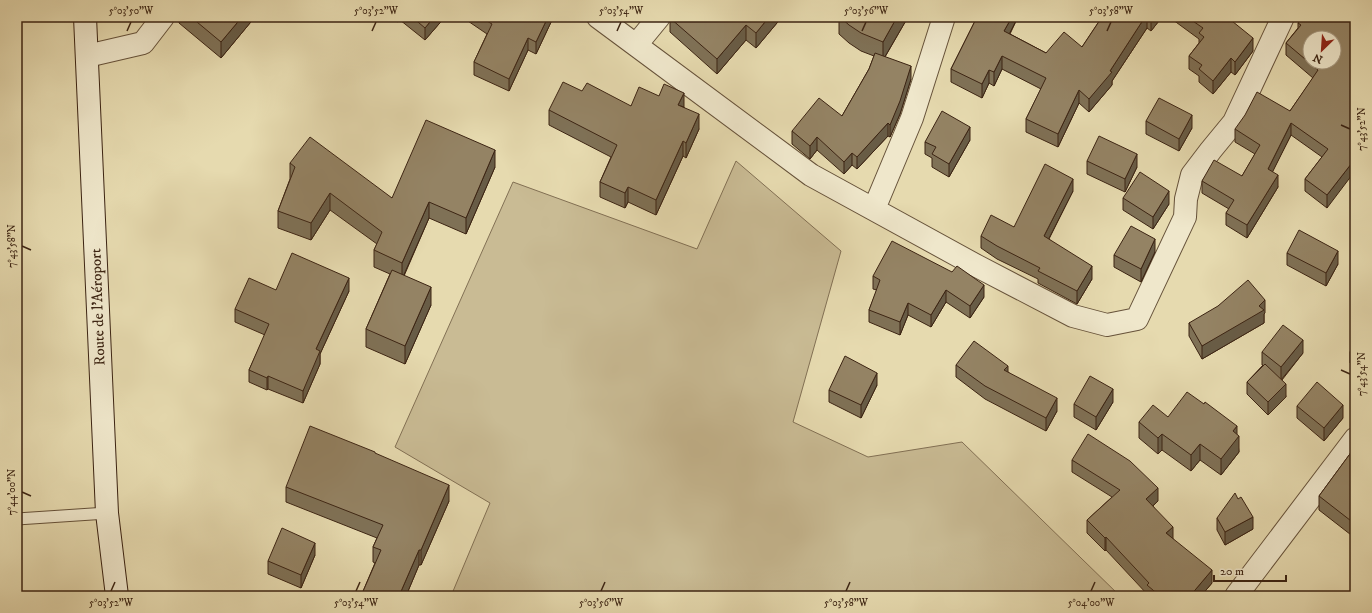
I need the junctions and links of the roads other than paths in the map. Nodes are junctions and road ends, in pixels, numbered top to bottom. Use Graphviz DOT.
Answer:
graph roads {
  1 [pos="85,17"];
  2 [pos="164,17"];
  3 [pos="598,17"];
  4 [pos="659,17"];
  5 [pos="944,17"];
  6 [pos="1283,17"];
  7 [pos="636,45"];
  8 [pos="88,56"];
  9 [pos="874,209"];
  10 [pos="1355,439"];
  11 [pos="107,513"];
  12 [pos="17,519"];
  13 [pos="117,596"];
  14 [pos="1236,596"];
  1 -- 8 [label="street, Route de l'Aéroport"];
  2 -- 8 [label="street"];
  3 -- 7 [label="street"];
  4 -- 7 [label="street"];
  5 -- 9 [label="street"];
  6 -- 9 [label="street"];
  7 -- 9 [label="street"];
  8 -- 11 [label="street, Route de l'Aéroport"];
  10 -- 14 [label="street"];
  11 -- 12 [label="lane"];
  11 -- 13 [label="street, Route de l'Aéroport"];
}
